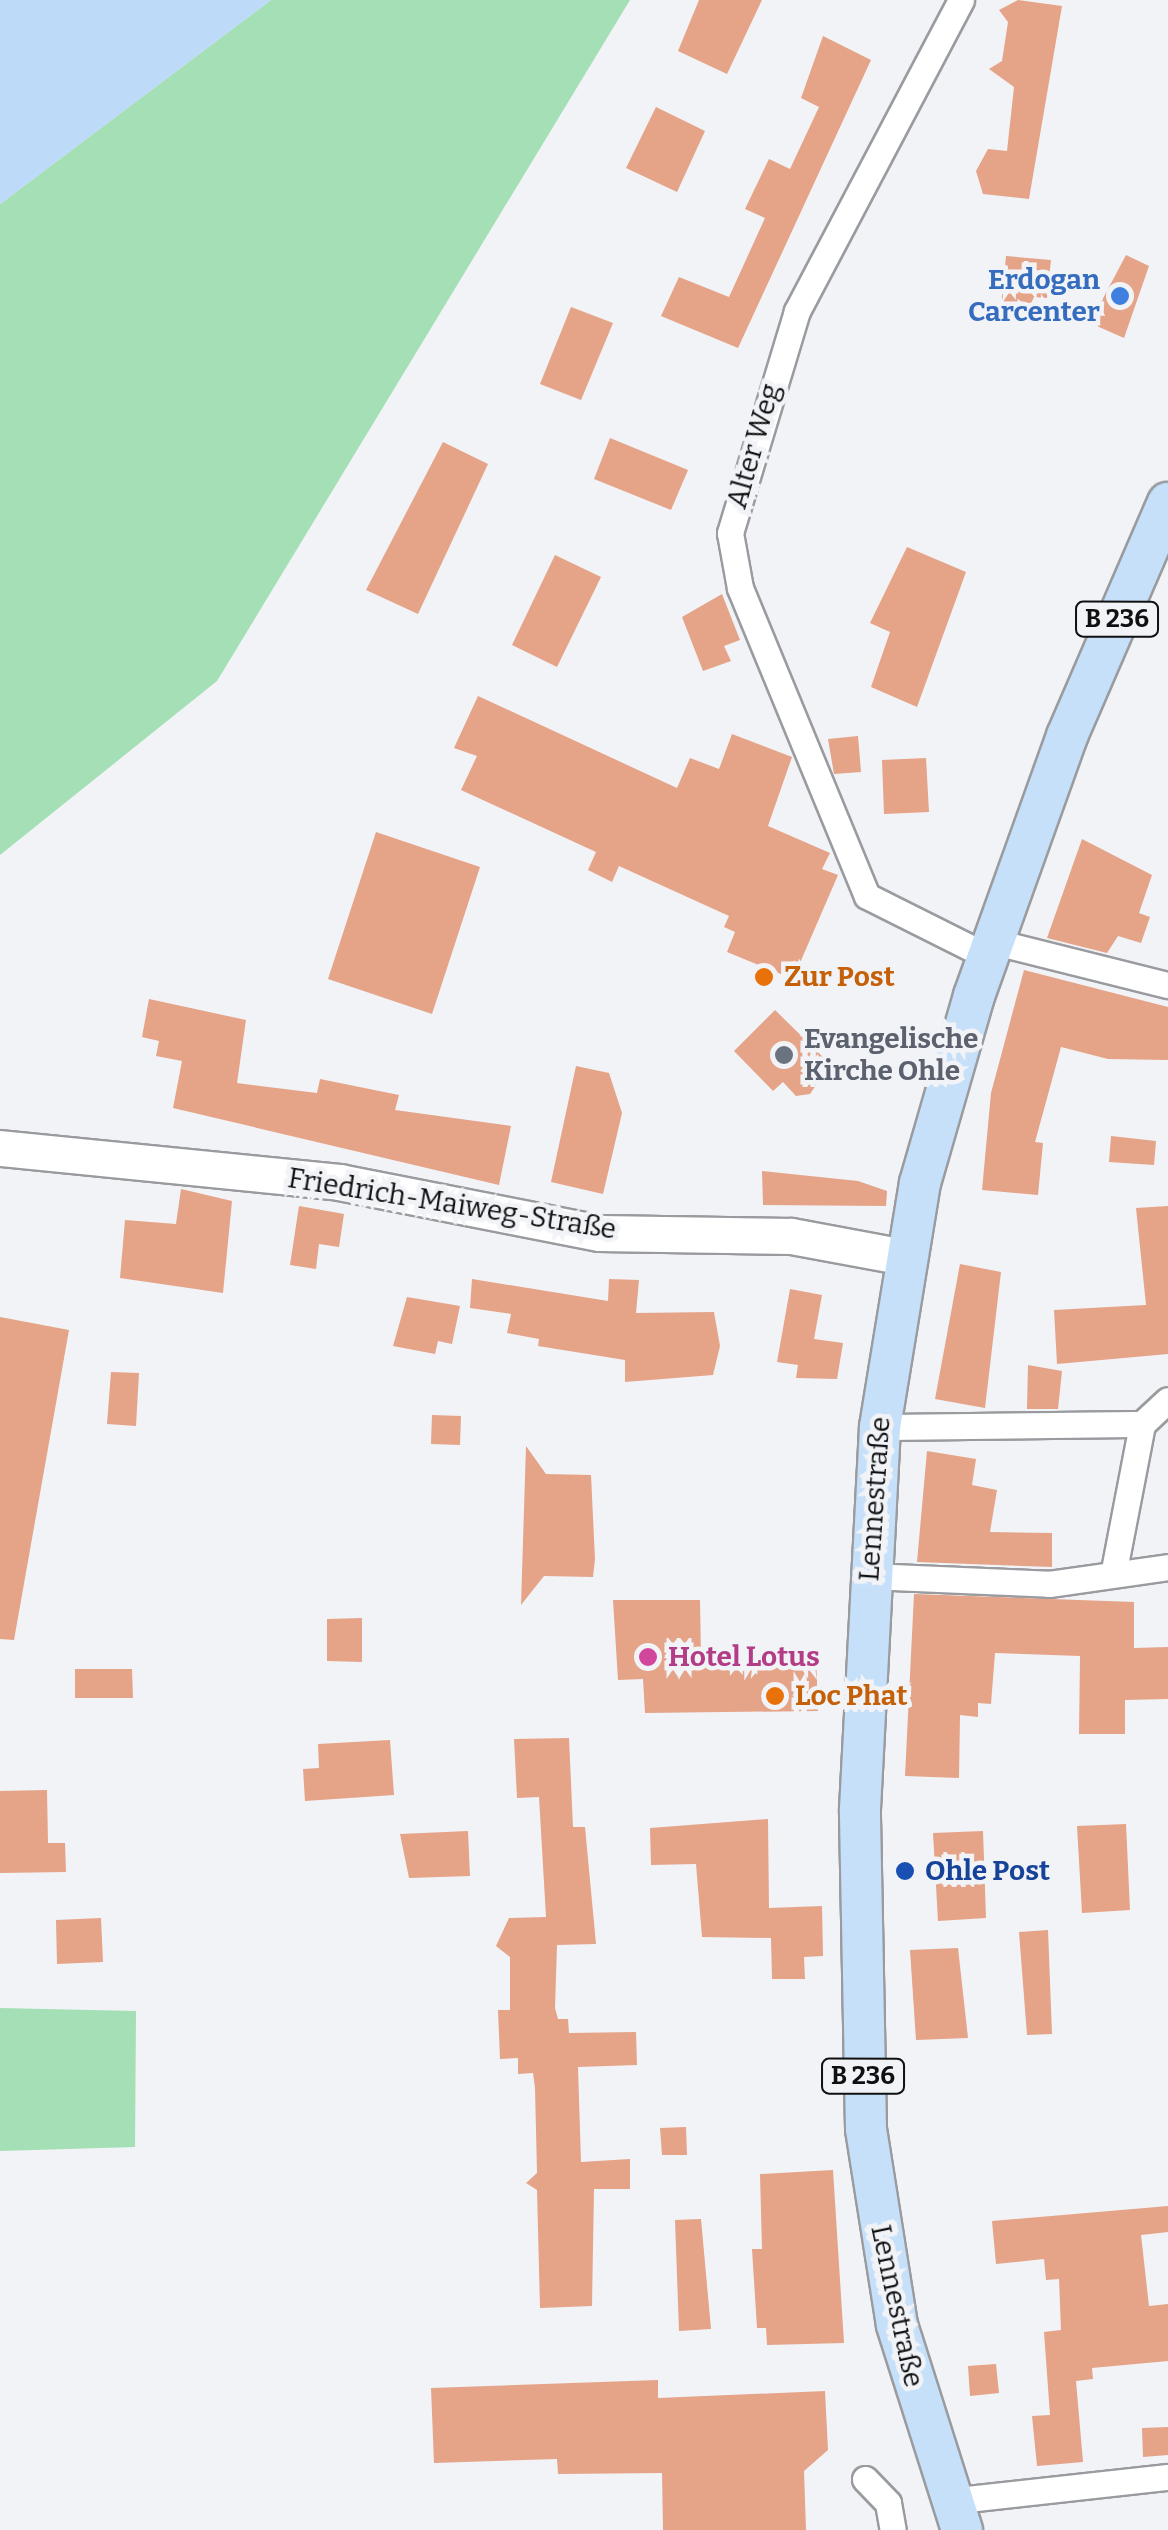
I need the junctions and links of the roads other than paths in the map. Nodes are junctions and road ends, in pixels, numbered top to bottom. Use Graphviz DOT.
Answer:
graph roads {
  1 [pos="961,0"];
  2 [pos="1168,503"];
  3 [pos="989,948"];
  4 [pos="1168,985"];
  5 [pos="0,1148"];
  6 [pos="904,1257"];
  7 [pos="1168,1400"];
  8 [pos="1142,1424"];
  9 [pos="880,1427"];
  10 [pos="1168,1567"];
  11 [pos="1114,1570"];
  12 [pos="868,1576"];
  13 [pos="1168,2476"];
  14 [pos="864,2478"];
  15 [pos="956,2515"];
  16 [pos="893,2530"];
  1 -- 3 [label="street, Alter Weg"];
  2 -- 3 [label="main road, Lennestraße / B 236"];
  3 -- 4 [label="street, Alter Weg"];
  3 -- 6 [label="main road, Lennestraße / B 236"];
  5 -- 6 [label="street, Friedrich-Maiweg-Straße"];
  6 -- 9 [label="main road, Lennestraße / B 236"];
  7 -- 8 [label="street"];
  8 -- 9 [label="street"];
  8 -- 11 [label="street"];
  9 -- 12 [label="main road, Lennestraße / B 236"];
  10 -- 11 [label="street"];
  11 -- 12 [label="street"];
  12 -- 15 [label="main road, Lennestraße / B 236"];
  13 -- 15 [label="street"];
  14 -- 16 [label="street"];
}
